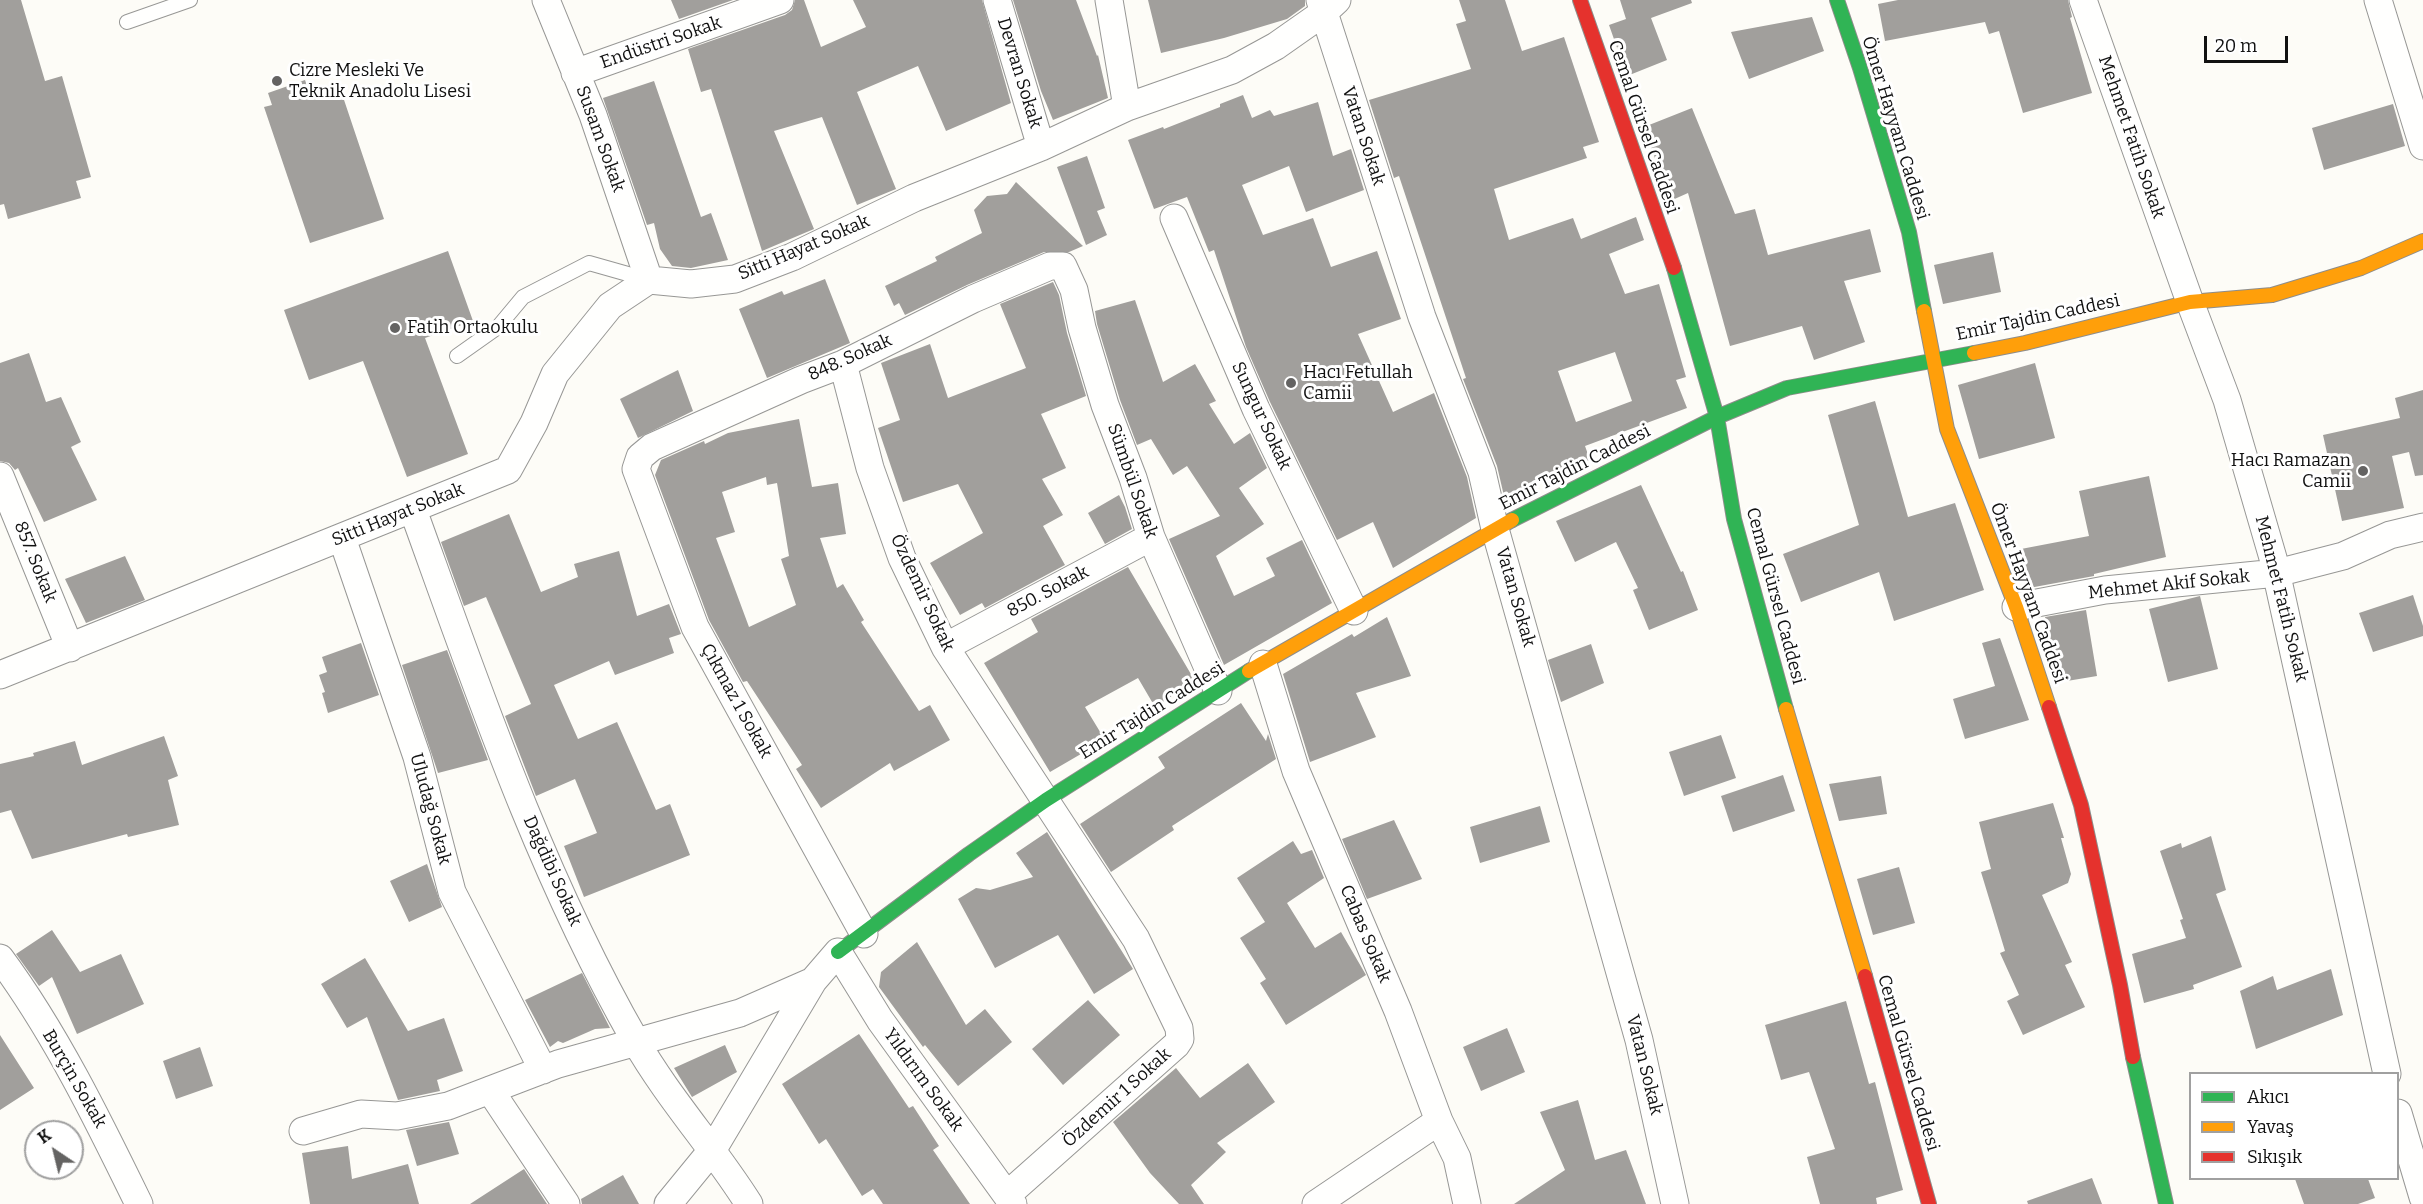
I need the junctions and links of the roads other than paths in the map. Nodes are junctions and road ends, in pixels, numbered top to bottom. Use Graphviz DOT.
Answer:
graph roads {
  1 [pos="190,0"];
  2 [pos="546,0"];
  3 [pos="780,0"];
  4 [pos="997,0"];
  5 [pos="1109,0"];
  6 [pos="1580,0"];
  7 [pos="1836,0"];
  8 [pos="2083,0"];
  9 [pos="2378,0"];
  10 [pos="1327,4"];
  11 [pos="127,22"];
  12 [pos="575,73"];
  13 [pos="1127,107"];
  14 [pos="2423,146"];
  15 [pos="1041,147"];
  16 [pos="1174,218"];
  17 [pos="2423,242"];
  18 [pos="1063,266"];
  19 [pos="649,280"];
  20 [pos="2190,302"];
  21 [pos="458,356"];
  22 [pos="1935,358"];
  23 [pos="843,364"];
  24 [pos="1717,417"];
  25 [pos="640,457"];
  26 [pos="0,476"];
  27 [pos="412,510"];
  28 [pos="2423,527"];
  29 [pos="1495,529"];
  30 [pos="1151,537"];
  31 [pos="342,538"];
  32 [pos="2277,573"];
  33 [pos="2016,607"];
  34 [pos="1354,611"];
  35 [pos="945,647"];
  36 [pos="70,648"];
  37 [pos="1263,664"];
  38 [pos="0,675"];
  39 [pos="1218,691"];
  40 [pos="1046,800"];
  41 [pos="864,934"];
  42 [pos="838,952"];
  43 [pos="0,958"];
  44 [pos="813,981"];
  45 [pos="9,987"];
  46 [pos="636,1041"];
  47 [pos="543,1070"];
  48 [pos="2387,1072"];
  49 [pos="490,1090"];
  50 [pos="2399,1119"];
  51 [pos="1439,1121"];
  52 [pos="303,1131"];
  53 [pos="713,1149"];
  54 [pos="2423,1197"];
  55 [pos="1010,1200"];
  56 [pos="139,1204"];
  57 [pos="566,1204"];
  58 [pos="668,1204"];
  59 [pos="749,1204"];
  60 [pos="1316,1204"];
  61 [pos="1467,1204"];
  62 [pos="1675,1204"];
  63 [pos="1929,1204"];
  64 [pos="2166,1204"];
  1 -- 11 [label="lane"];
  2 -- 12 [label="street, Susam Sokak"];
  3 -- 12 [label="street, Endüstri Sokak"];
  4 -- 15 [label="street, Devran Sokak"];
  5 -- 13 [label="street"];
  6 -- 24 [label="street, Cemal Gürsel Caddesi"];
  7 -- 22 [label="street, Ömer Hayyam Caddesi"];
  8 -- 20 [label="street, Mehmet Fatih Sokak"];
  9 -- 14 [label="street"];
  10 -- 13 [label="street, Sitti Hayat Sokak"];
  10 -- 29 [label="street, Vatan Sokak"];
  12 -- 19 [label="street, Susam Sokak"];
  13 -- 15 [label="street, Sitti Hayat Sokak"];
  15 -- 19 [label="street, Sitti Hayat Sokak"];
  16 -- 34 [label="street, Sungur Sokak"];
  17 -- 20 [label="street, Emir Tajdin Caddesi"];
  18 -- 23 [label="street, 848. Sokak"];
  18 -- 30 [label="street, Sümbül Sokak"];
  19 -- 21 [label="lane"];
  19 -- 27 [label="street, Sitti Hayat Sokak"];
  20 -- 22 [label="street, Emir Tajdin Caddesi"];
  20 -- 32 [label="street, Mehmet Fatih Sokak"];
  22 -- 24 [label="street, Emir Tajdin Caddesi"];
  22 -- 33 [label="street, Ömer Hayyam Caddesi"];
  23 -- 25 [label="street, 848. Sokak"];
  23 -- 35 [label="street, Özdemir Sokak"];
  24 -- 29 [label="street, Emir Tajdin Caddesi"];
  24 -- 63 [label="street, Cemal Gürsel Caddesi"];
  25 -- 41 [label="street, Çıkmaz 1 Sokak"];
  26 -- 36 [label="street, 857. Sokak"];
  27 -- 31 [label="street, Sitti Hayat Sokak"];
  27 -- 46 [label="street, Dağdibi Sokak"];
  28 -- 32 [label="street, Mehmet Akif Sokak"];
  29 -- 34 [label="street, Emir Tajdin Caddesi"];
  29 -- 62 [label="street, Vatan Sokak"];
  30 -- 35 [label="street, 850. Sokak"];
  30 -- 39 [label="street, Sümbül Sokak"];
  31 -- 36 [label="street, Sitti Hayat Sokak"];
  31 -- 47 [label="street, Uludağ Sokak"];
  32 -- 33 [label="street, Mehmet Akif Sokak"];
  32 -- 48 [label="street, Mehmet Fatih Sokak"];
  33 -- 64 [label="street, Ömer Hayyam Caddesi"];
  34 -- 37 [label="street, Emir Tajdin Caddesi"];
  35 -- 40 [label="street, Özdemir Sokak"];
  36 -- 38 [label="street, Sitti Hayat Sokak"];
  37 -- 39 [label="street, Emir Tajdin Caddesi"];
  37 -- 51 [label="street, Cabas Sokak"];
  39 -- 40 [label="street, Emir Tajdin Caddesi"];
  40 -- 41 [label="street, Emir Tajdin Caddesi"];
  40 -- 55 [label="street, Özdemir 1 Sokak"];
  41 -- 42 [label="street, Emir Tajdin Caddesi"];
  42 -- 44 [label="street"];
  42 -- 55 [label="street, Yıldırım Sokak"];
  43 -- 45 [label="street, Burçin Sokak"];
  44 -- 46 [label="street"];
  44 -- 53 [label="street"];
  45 -- 56 [label="street, Burçin Sokak"];
  46 -- 47 [label="street"];
  46 -- 53 [label="street, Dağdibi Sokak"];
  47 -- 49 [label="street"];
  49 -- 52 [label="street"];
  49 -- 57 [label="street"];
  50 -- 54 [label="street"];
  51 -- 60 [label="street"];
  51 -- 61 [label="street, Cabas Sokak"];
  53 -- 58 [label="street"];
  53 -- 59 [label="street, Dağdibi Sokak"];
}
